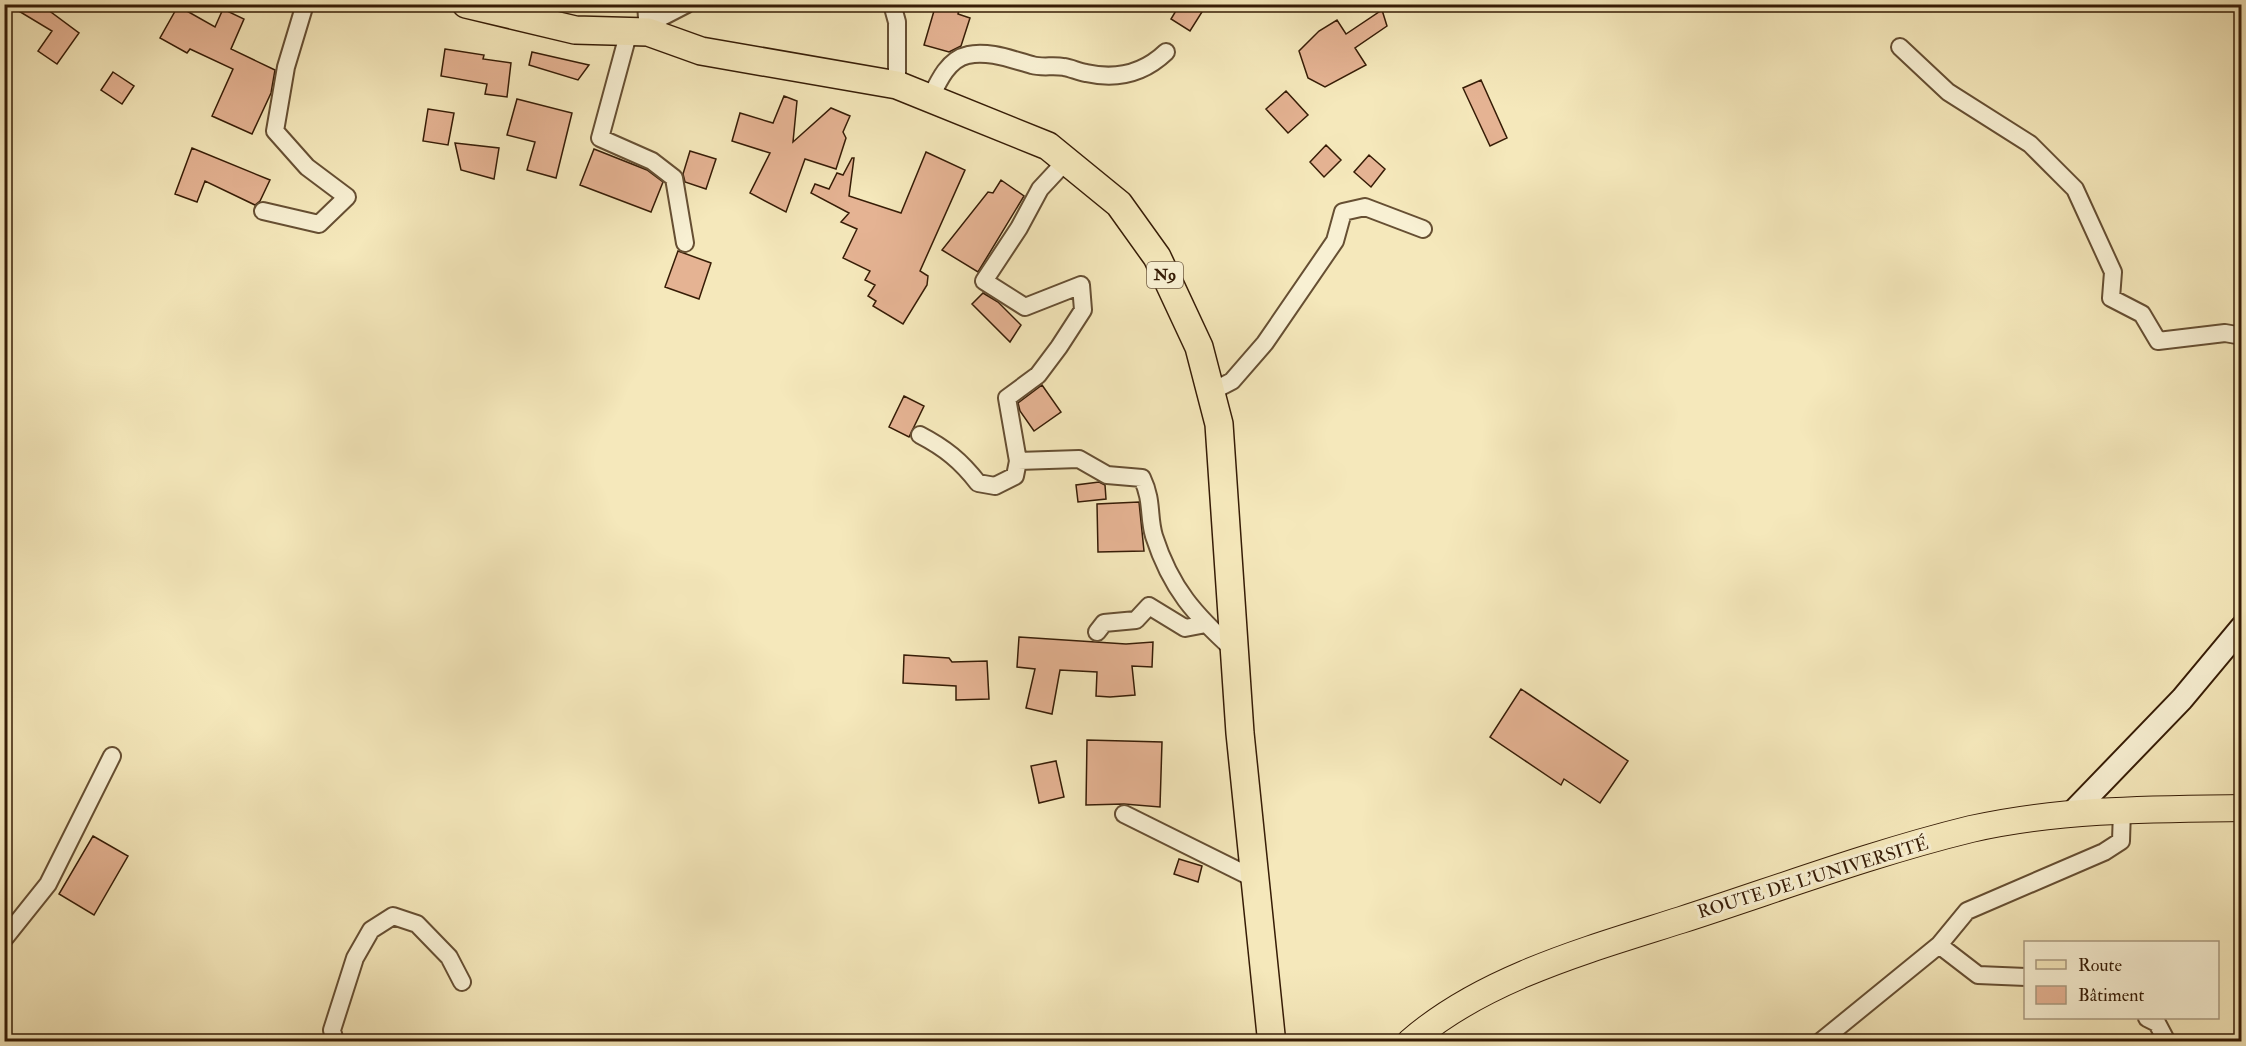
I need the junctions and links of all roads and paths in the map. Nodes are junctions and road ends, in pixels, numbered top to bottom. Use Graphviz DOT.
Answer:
graph roads {
  1 [pos="305,4"];
  2 [pos="466,4"];
  3 [pos="646,4"];
  4 [pos="687,4"];
  5 [pos="892,4"];
  6 [pos="639,31"];
  7 [pos="1899,46"];
  8 [pos="1166,52"];
  9 [pos="897,85"];
  10 [pos="930,99"];
  11 [pos="1066,161"];
  12 [pos="263,211"];
  13 [pos="1424,229"];
  14 [pos="685,243"];
  15 [pos="2241,336"];
  16 [pos="1209,393"];
  17 [pos="920,435"];
  18 [pos="1018,461"];
  19 [pos="1206,624"];
  20 [pos="2241,627"];
  21 [pos="1097,632"];
  22 [pos="1235,651"];
  23 [pos="112,756"];
  24 [pos="2241,808"];
  25 [pos="2122,810"];
  26 [pos="2072,813"];
  27 [pos="1124,814"];
  28 [pos="1255,879"];
  29 [pos="4,939"];
  30 [pos="1940,945"];
  31 [pos="2024,977"];
  32 [pos="462,982"];
  33 [pos="2150,1019"];
  34 [pos="335,1041"];
  35 [pos="1269,1041"];
  36 [pos="1410,1041"];
  37 [pos="1820,1041"];
  38 [pos="2167,1041"];
  1 -- 12 [label="street"];
  2 -- 6 [label="highway, N9"];
  3 -- 6 [label="street"];
  4 -- 6 [label="street"];
  5 -- 9 [label="street"];
  6 -- 9 [label="highway, N9"];
  6 -- 14 [label="street"];
  7 -- 15 [label="street"];
  8 -- 10 [label="street"];
  9 -- 10 [label="highway, N9"];
  10 -- 11 [label="highway, N9"];
  11 -- 16 [label="highway, N9"];
  11 -- 18 [label="street"];
  13 -- 16 [label="street"];
  16 -- 22 [label="highway, N9"];
  17 -- 18 [label="street"];
  18 -- 19 [label="street"];
  19 -- 21 [label="street"];
  19 -- 22 [label="street"];
  20 -- 26 [label="main road"];
  22 -- 28 [label="highway, N9"];
  23 -- 29 [label="street"];
  24 -- 25 [label="main road, ROUTE DE L'UNIVERSITÉ"];
  25 -- 26 [label="main road, ROUTE DE L'UNIVERSITÉ"];
  25 -- 30 [label="street"];
  26 -- 36 [label="main road, ROUTE DE L'UNIVERSITÉ"];
  27 -- 28 [label="street"];
  28 -- 35 [label="highway, N9"];
  30 -- 31 [label="street"];
  30 -- 37 [label="street"];
  32 -- 34 [label="street"];
  33 -- 38 [label="street"];
}
